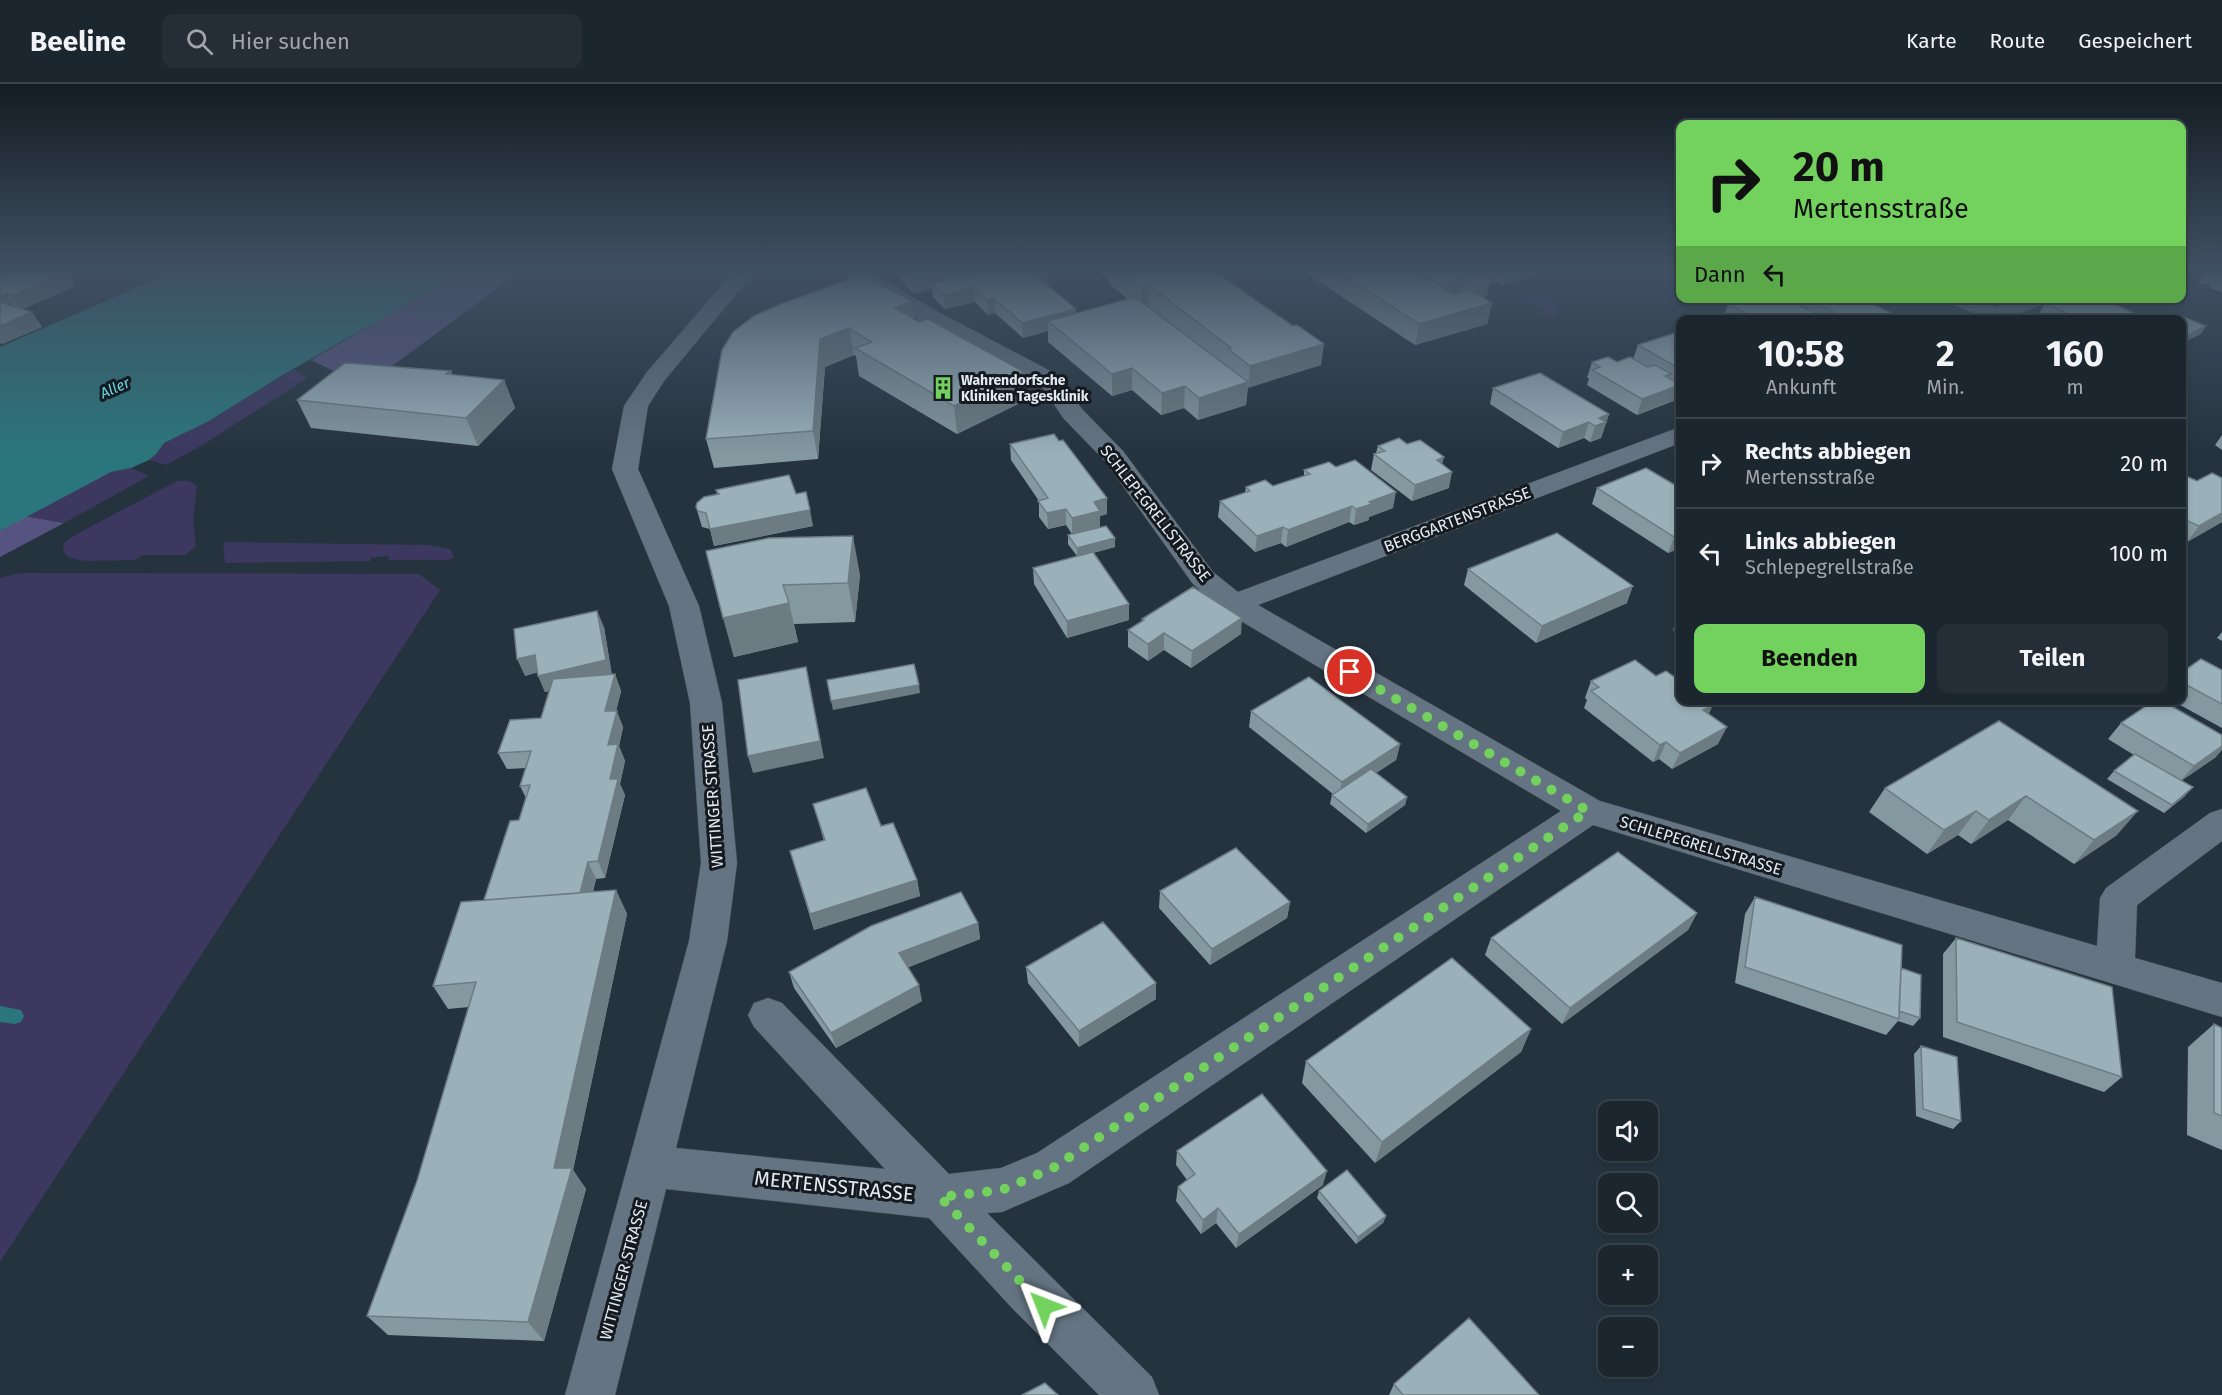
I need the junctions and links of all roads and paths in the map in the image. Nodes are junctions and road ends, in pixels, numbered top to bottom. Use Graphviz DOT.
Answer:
graph roads {
  1 [pos="693,332"];
  2 [pos="959,332"];
  3 [pos="1676,436"];
  4 [pos="1234,604"];
  5 [pos="1588,811"];
  6 [pos="2222,822"];
  7 [pos="2115,967"];
  8 [pos="2222,1000"];
  9 [pos="768,1015"];
  10 [pos="651,1166"];
  11 [pos="940,1197"];
  12 [pos="590,1395"];
  13 [pos="1134,1395"];
  1 -- 10 [label="street, WITTINGER STRASSE"];
  2 -- 4 [label="street, SCHLEPEGRELLSTRASSE"];
  3 -- 4 [label="street, BERGGARTENSTRASSE"];
  4 -- 5 [label="street, SCHLEPEGRELLSTRASSE"];
  5 -- 7 [label="street, SCHLEPEGRELLSTRASSE"];
  5 -- 11 [label="street, MERTENSSTRASSE"];
  6 -- 7 [label="street"];
  7 -- 8 [label="street, SCHLEPEGRELLSTRASSE"];
  9 -- 11 [label="street"];
  10 -- 11 [label="street, MERTENSSTRASSE"];
  10 -- 12 [label="street, WITTINGER STRASSE"];
  11 -- 13 [label="street"];
}
